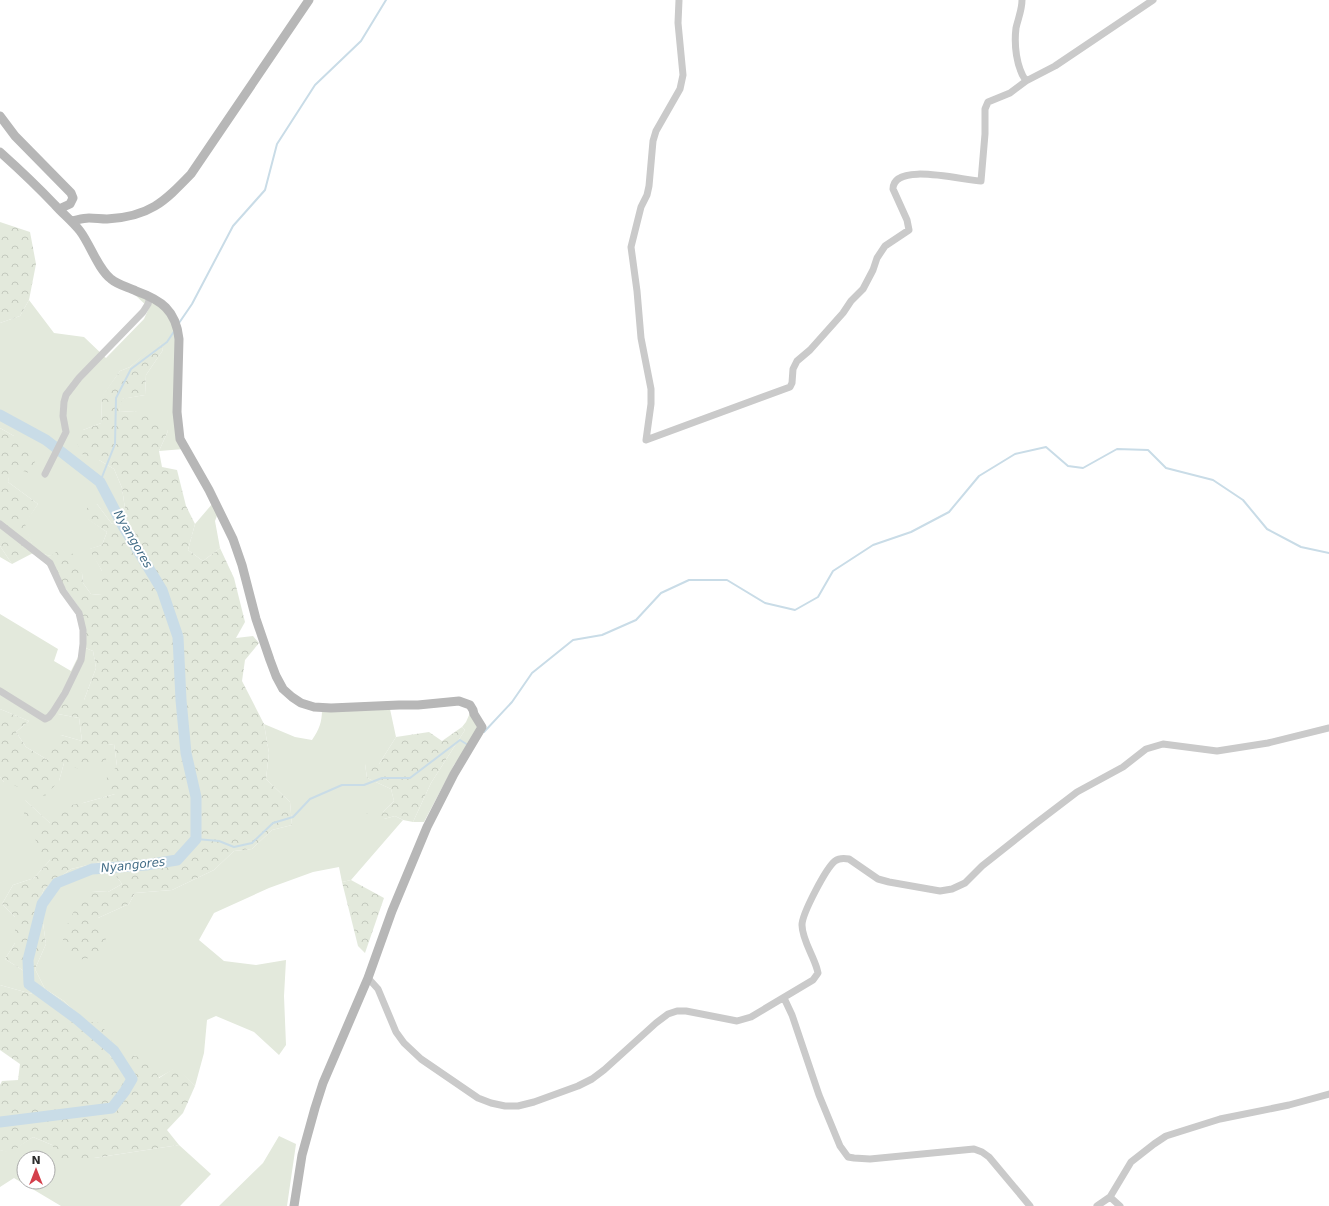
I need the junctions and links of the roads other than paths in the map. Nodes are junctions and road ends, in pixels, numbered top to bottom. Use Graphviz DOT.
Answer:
graph roads {
  1 [pos="308,0"];
  2 [pos="679,0"];
  3 [pos="1022,0"];
  4 [pos="1153,0"];
  5 [pos="1026,81"];
  6 [pos="0,116"];
  7 [pos="0,152"];
  8 [pos="59,209"];
  9 [pos="71,221"];
  10 [pos="150,297"];
  11 [pos="45,474"];
  12 [pos="0,524"];
  13 [pos="0,691"];
  14 [pos="1329,728"];
  15 [pos="368,978"];
  16 [pos="784,998"];
  17 [pos="1329,1094"];
  18 [pos="1110,1197"];
  19 [pos="294,1206"];
  20 [pos="1029,1206"];
  21 [pos="1097,1206"];
  22 [pos="1120,1206"];
  1 -- 9 [label="street"];
  2 -- 5 [label="street"];
  3 -- 5 [label="street"];
  4 -- 5 [label="street"];
  6 -- 8 [label="street"];
  7 -- 8 [label="street"];
  8 -- 9 [label="street"];
  9 -- 10 [label="street"];
  10 -- 11 [label="street"];
  10 -- 15 [label="street"];
  12 -- 13 [label="street"];
  14 -- 16 [label="street"];
  15 -- 16 [label="street"];
  15 -- 19 [label="street"];
  16 -- 20 [label="street"];
  17 -- 18 [label="street"];
  18 -- 21 [label="street"];
  18 -- 22 [label="street"];
}
